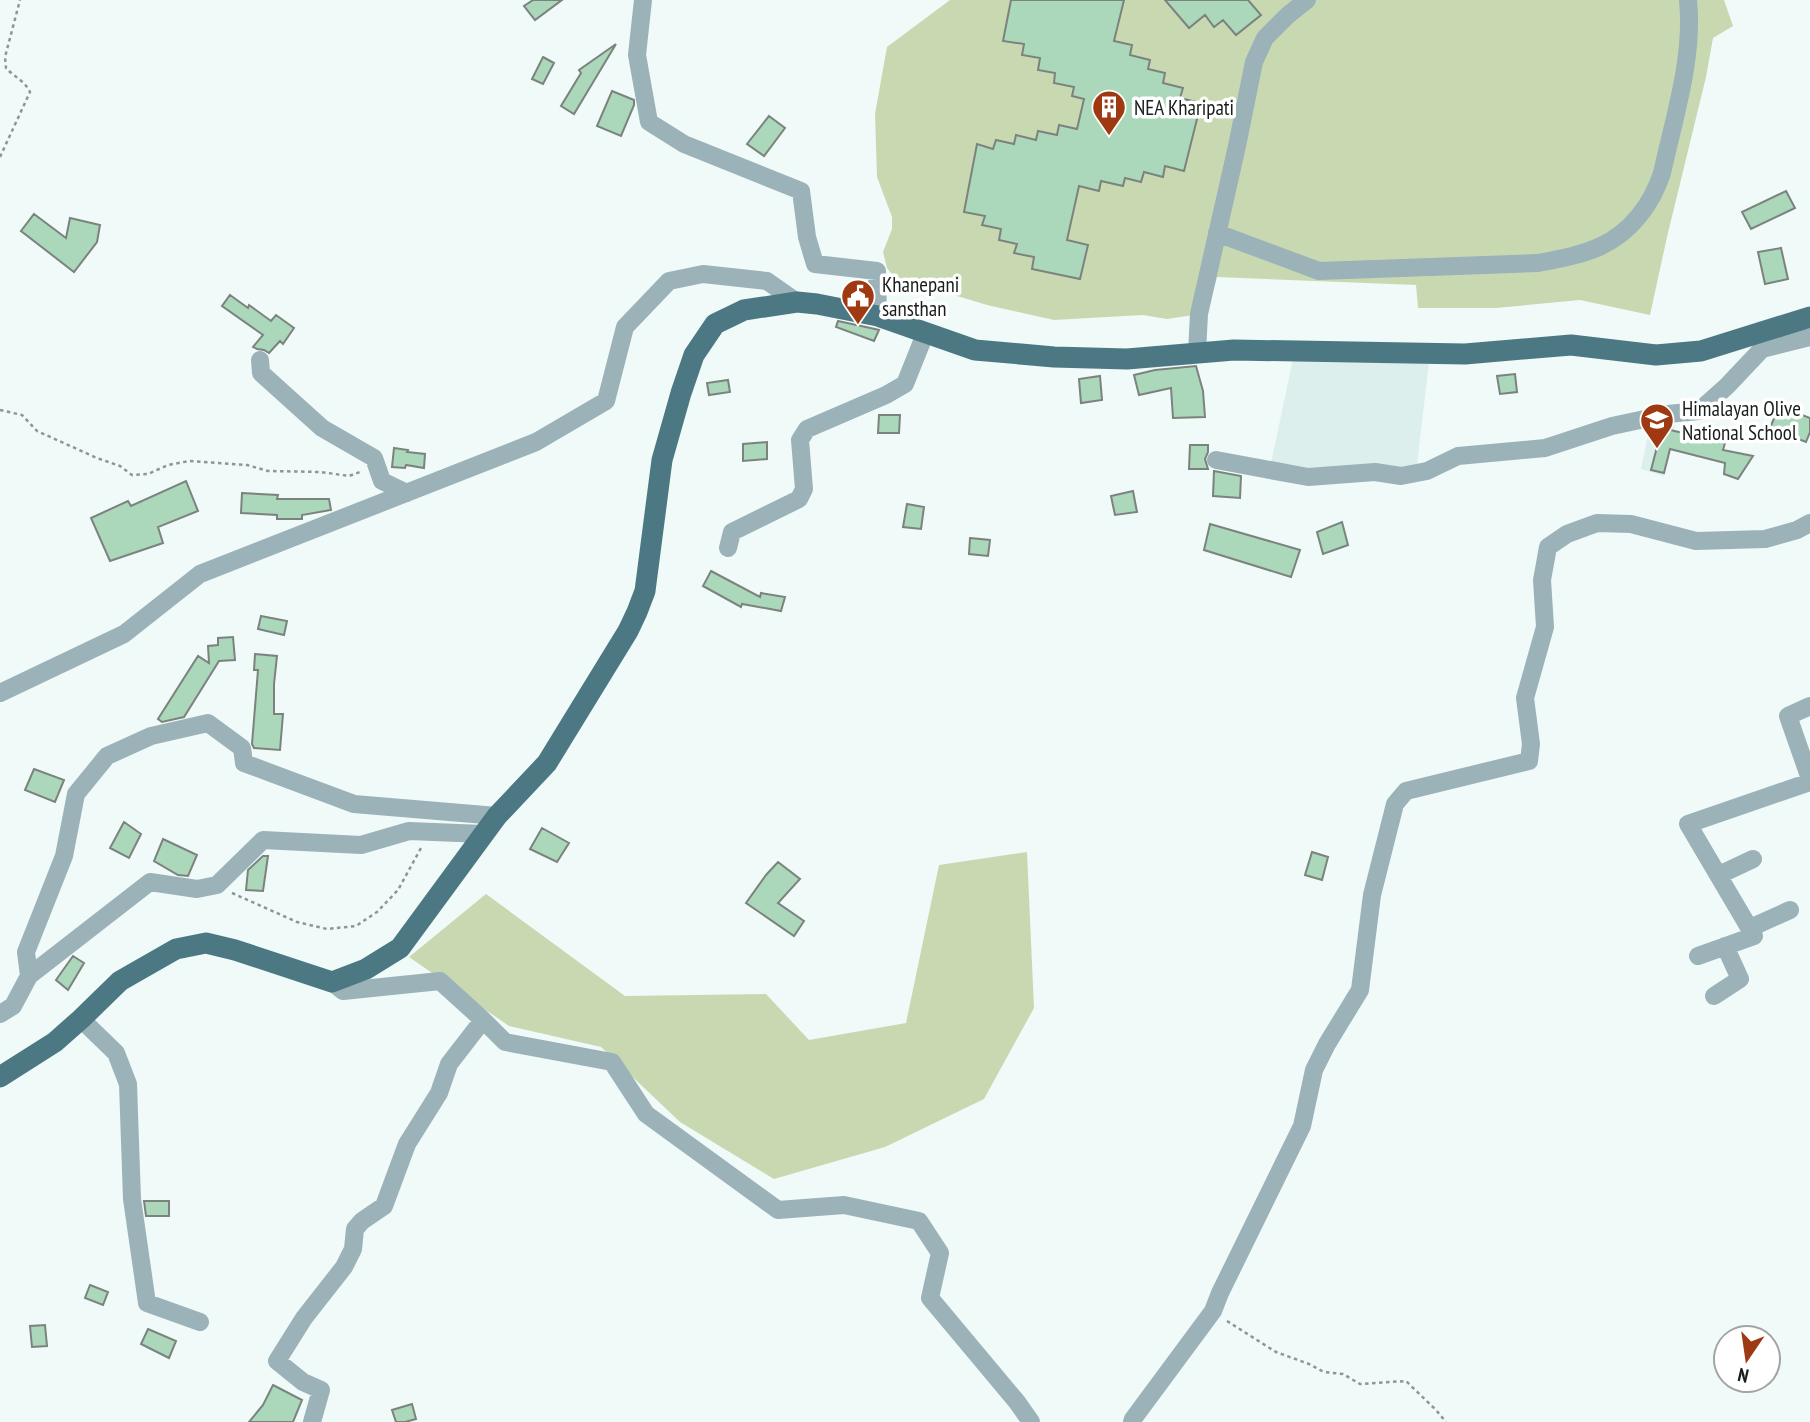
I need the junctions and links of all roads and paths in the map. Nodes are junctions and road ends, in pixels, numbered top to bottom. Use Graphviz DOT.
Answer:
graph roads {
  1 [pos="20,0"];
  2 [pos="643,0"];
  3 [pos="1307,0"];
  4 [pos="1688,0"];
  5 [pos="0,158"];
  6 [pos="1217,233"];
  7 [pos="797,303"];
  8 [pos="878,316"];
  9 [pos="1810,317"];
  10 [pos="925,334"];
  11 [pos="1810,337"];
  12 [pos="1197,352"];
  13 [pos="260,360"];
  14 [pos="0,410"];
  15 [pos="1216,460"];
  16 [pos="376,466"];
  17 [pos="407,493"];
  18 [pos="1810,523"];
  19 [pos="729,548"];
  20 [pos="0,693"];
  21 [pos="1810,706"];
  22 [pos="1810,780"];
  23 [pos="497,816"];
  24 [pos="428,830"];
  25 [pos="483,834"];
  26 [pos="1754,859"];
  27 [pos="1719,875"];
  28 [pos="217,885"];
  29 [pos="1790,910"];
  30 [pos="1749,928"];
  31 [pos="1724,946"];
  32 [pos="1698,956"];
  33 [pos="29,976"];
  34 [pos="331,982"];
  35 [pos="1714,996"];
  36 [pos="0,1014"];
  37 [pos="81,1019"];
  38 [pos="484,1020"];
  39 [pos="0,1077"];
  40 [pos="1213,1311"];
  41 [pos="200,1322"];
  42 [pos="312,1422"];
  43 [pos="1031,1422"];
  44 [pos="1132,1422"];
  45 [pos="1446,1422"];
  1 -- 5 [label="path"];
  2 -- 8 [label="street"];
  3 -- 6 [label="street"];
  4 -- 6 [label="street"];
  6 -- 12 [label="street"];
  7 -- 8 [label="main road"];
  7 -- 17 [label="street"];
  7 -- 23 [label="main road"];
  8 -- 10 [label="main road"];
  9 -- 12 [label="main road"];
  10 -- 12 [label="main road"];
  10 -- 19 [label="street"];
  11 -- 15 [label="street"];
  13 -- 16 [label="street"];
  14 -- 16 [label="path"];
  16 -- 17 [label="street"];
  17 -- 20 [label="street"];
  18 -- 40 [label="street"];
  21 -- 22 [label="street"];
  22 -- 27 [label="street"];
  23 -- 25 [label="main road"];
  23 -- 33 [label="street"];
  24 -- 25 [label="street"];
  24 -- 28 [label="street"];
  24 -- 28 [label="path"];
  25 -- 34 [label="main road"];
  26 -- 27 [label="street"];
  27 -- 30 [label="street"];
  28 -- 33 [label="street"];
  29 -- 30 [label="street"];
  30 -- 31 [label="street"];
  31 -- 32 [label="street"];
  31 -- 35 [label="street"];
  33 -- 36 [label="street"];
  34 -- 37 [label="main road"];
  34 -- 38 [label="street"];
  37 -- 39 [label="main road"];
  37 -- 41 [label="street"];
  38 -- 42 [label="street"];
  38 -- 43 [label="street"];
  40 -- 44 [label="street"];
  40 -- 45 [label="path"];
}
